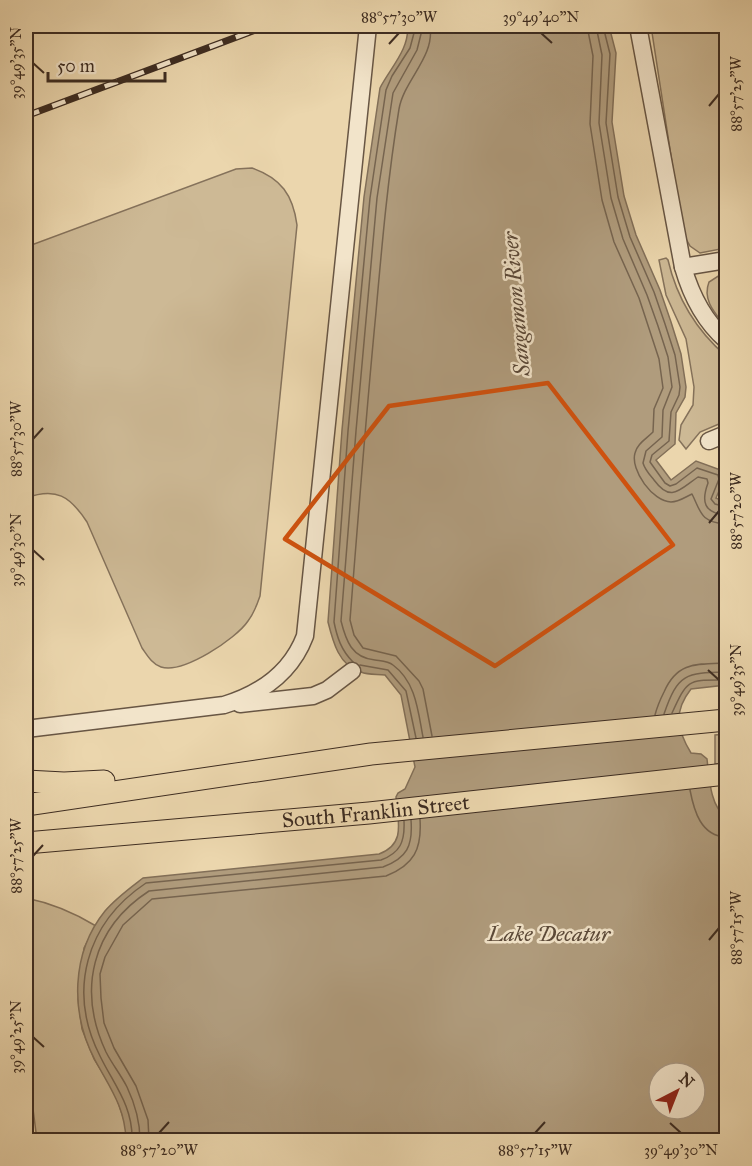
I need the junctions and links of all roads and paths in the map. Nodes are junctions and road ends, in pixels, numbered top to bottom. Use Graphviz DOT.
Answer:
graph roads {
  1 [pos="368,26"];
  2 [pos="638,26"];
  3 [pos="726,260"];
  4 [pos="683,267"];
  5 [pos="726,340"];
  6 [pos="726,434"];
  7 [pos="709,441"];
  8 [pos="352,671"];
  9 [pos="224,705"];
  10 [pos="726,720"];
  11 [pos="26,729"];
  12 [pos="236,774"];
  13 [pos="726,774"];
  14 [pos="26,781"];
  15 [pos="64,783"];
  16 [pos="26,787"];
  17 [pos="26,805"];
  18 [pos="26,843"];
  1 -- 9 [label="street"];
  2 -- 4 [label="street"];
  3 -- 4 [label="street"];
  4 -- 5 [label="street"];
  6 -- 7 [label="street"];
  8 -- 9 [label="street"];
  9 -- 11 [label="street"];
  10 -- 12 [label="main road"];
  12 -- 15 [label="main road"];
  12 -- 17 [label="main road"];
  13 -- 18 [label="main road, South Franklin Street"];
  14 -- 15 [label="main road"];
  15 -- 16 [label="main road"];
}
